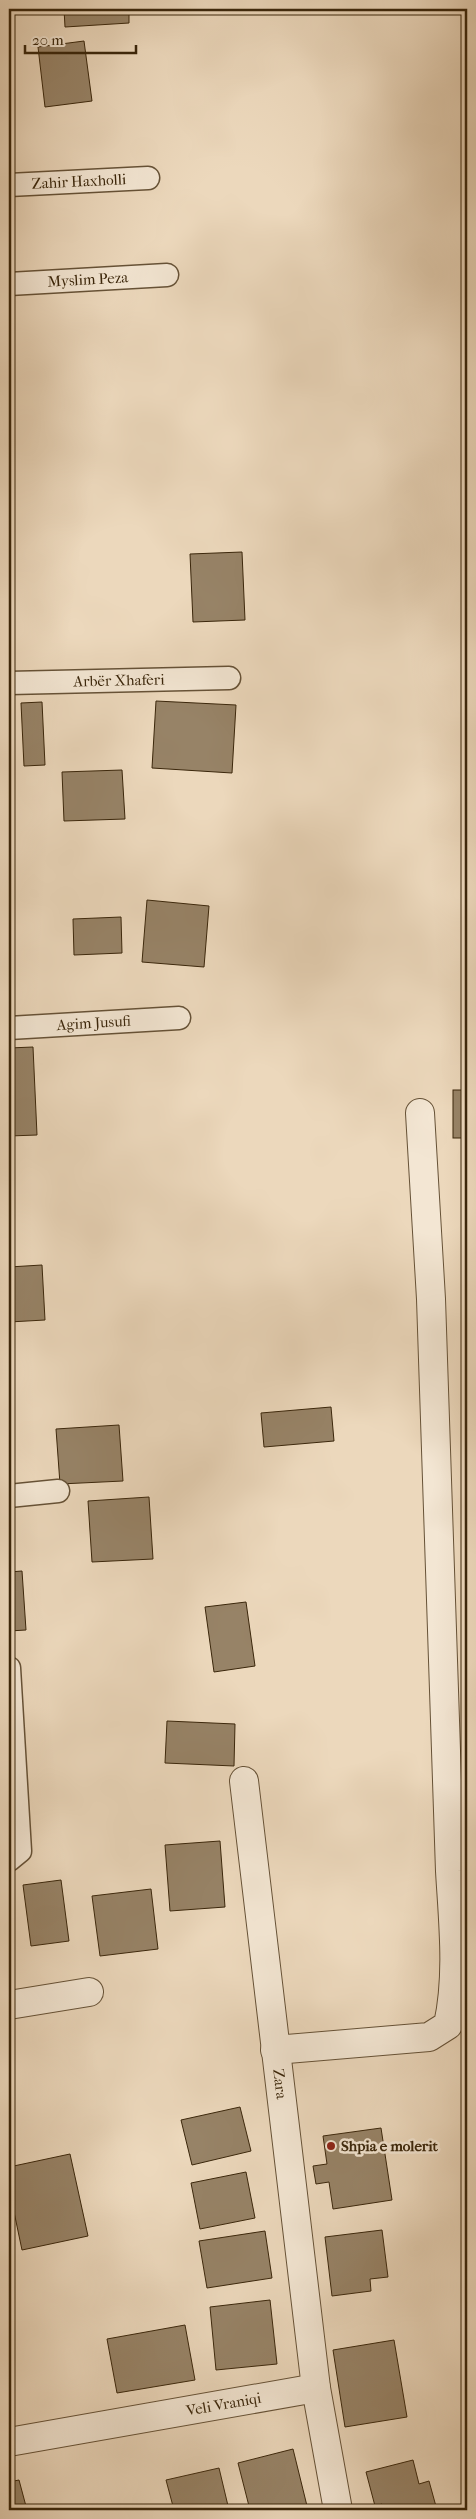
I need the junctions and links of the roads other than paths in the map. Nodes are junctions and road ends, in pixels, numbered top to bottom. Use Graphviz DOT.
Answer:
graph roads {
  1 [pos="148,178"];
  2 [pos="9,185"];
  3 [pos="167,275"];
  4 [pos="9,284"];
  5 [pos="229,678"];
  6 [pos="9,683"];
  7 [pos="179,1018"];
  8 [pos="9,1028"];
  9 [pos="420,1112"];
  10 [pos="58,1491"];
  11 [pos="9,1496"];
  12 [pos="9,1668"];
  13 [pos="244,1781"];
  14 [pos="9,1860"];
  15 [pos="89,1992"];
  16 [pos="9,2005"];
  17 [pos="275,2050"];
  18 [pos="316,2388"];
  19 [pos="9,2442"];
  20 [pos="338,2510"];
  1 -- 2 [label="lane, Zahir Haxholli"];
  3 -- 4 [label="lane, Myslim Peza"];
  5 -- 6 [label="lane, Arbër Xhaferi"];
  7 -- 8 [label="lane, Agim Jusufi"];
  9 -- 17 [label="street"];
  10 -- 11 [label="lane"];
  12 -- 14 [label="lane"];
  13 -- 17 [label="street, Zara"];
  15 -- 16 [label="street"];
  17 -- 18 [label="street, Zara"];
  18 -- 19 [label="street, Veli Vraniqi"];
  18 -- 20 [label="street"];
}
